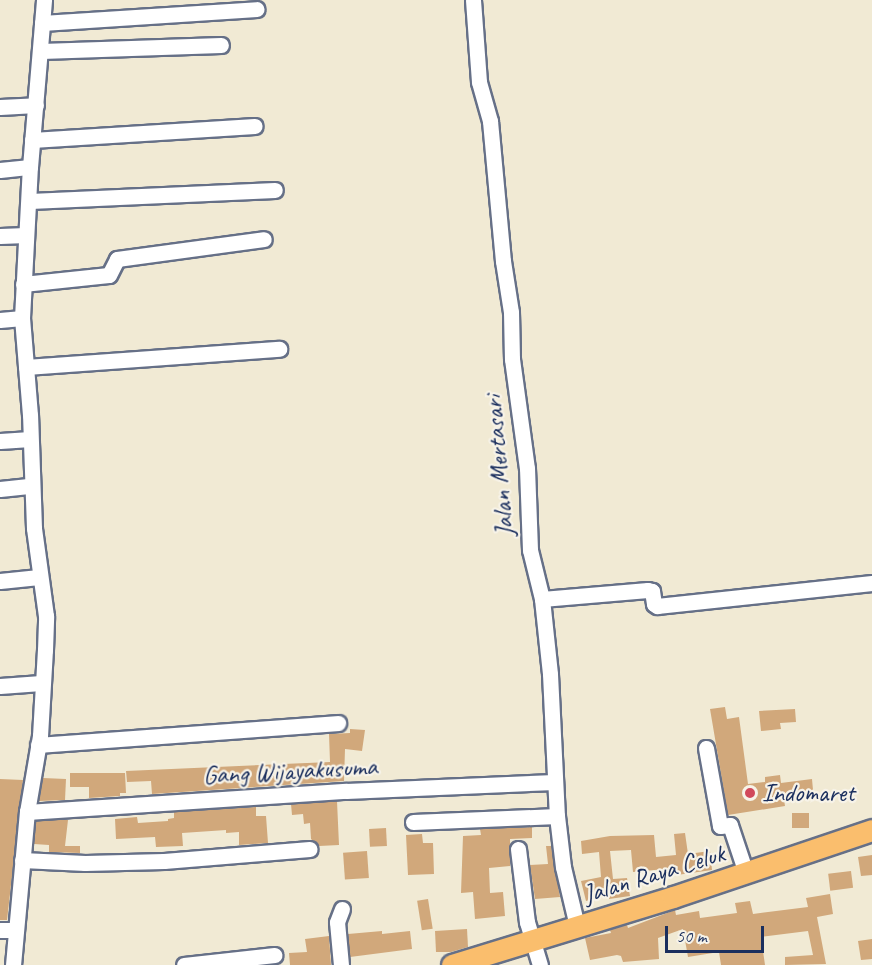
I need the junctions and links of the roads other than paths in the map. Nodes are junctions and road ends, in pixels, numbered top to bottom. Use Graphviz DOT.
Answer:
graph roads {
  1 [pos="44,0"];
  2 [pos="473,0"];
  3 [pos="257,9"];
  4 [pos="42,23"];
  5 [pos="221,45"];
  6 [pos="41,51"];
  7 [pos="36,105"];
  8 [pos="0,107"];
  9 [pos="255,126"];
  10 [pos="32,140"];
  11 [pos="30,167"];
  12 [pos="0,170"];
  13 [pos="275,190"];
  14 [pos="30,201"];
  15 [pos="26,235"];
  16 [pos="0,236"];
  17 [pos="264,239"];
  18 [pos="23,284"];
  19 [pos="22,318"];
  20 [pos="0,320"];
  21 [pos="279,349"];
  22 [pos="26,367"];
  23 [pos="30,439"];
  24 [pos="0,441"];
  25 [pos="31,486"];
  26 [pos="0,489"];
  27 [pos="39,577"];
  28 [pos="0,581"];
  29 [pos="872,583"];
  30 [pos="542,599"];
  31 [pos="41,682"];
  32 [pos="0,686"];
  33 [pos="338,723"];
  34 [pos="38,745"];
  35 [pos="706,748"];
  36 [pos="555,782"];
  37 [pos="27,812"];
  38 [pos="557,816"];
  39 [pos="413,822"];
  40 [pos="872,830"];
  41 [pos="310,849"];
  42 [pos="518,849"];
  43 [pos="22,860"];
  44 [pos="746,873"];
  45 [pos="342,909"];
  46 [pos="578,926"];
  47 [pos="8,930"];
  48 [pos="532,941"];
  49 [pos="274,955"];
  50 [pos="13,965"];
  51 [pos="184,965"];
  52 [pos="341,965"];
  53 [pos="452,965"];
  54 [pos="540,965"];
  1 -- 4 [label="street"];
  2 -- 30 [label="street, Jalan Mertasari"];
  3 -- 4 [label="street"];
  4 -- 6 [label="street"];
  5 -- 6 [label="street"];
  6 -- 7 [label="street"];
  7 -- 8 [label="street"];
  7 -- 10 [label="street"];
  9 -- 10 [label="street"];
  10 -- 11 [label="street"];
  11 -- 12 [label="street"];
  11 -- 14 [label="street"];
  13 -- 14 [label="street"];
  14 -- 15 [label="street"];
  15 -- 16 [label="street"];
  15 -- 18 [label="street"];
  17 -- 18 [label="street"];
  18 -- 19 [label="street"];
  19 -- 20 [label="street"];
  19 -- 22 [label="street"];
  21 -- 22 [label="street"];
  22 -- 23 [label="street"];
  23 -- 24 [label="street"];
  23 -- 25 [label="street"];
  25 -- 26 [label="street"];
  25 -- 27 [label="street"];
  27 -- 28 [label="street"];
  27 -- 31 [label="street"];
  29 -- 30 [label="street"];
  30 -- 36 [label="street, Jalan Mertasari"];
  31 -- 32 [label="street"];
  31 -- 34 [label="street"];
  33 -- 34 [label="street"];
  34 -- 37 [label="street"];
  35 -- 44 [label="street"];
  36 -- 37 [label="street, Gang Wijayakusuma"];
  36 -- 38 [label="street, Jalan Mertasari"];
  37 -- 43 [label="street"];
  38 -- 39 [label="street"];
  38 -- 46 [label="street, Jalan Mertasari"];
  40 -- 44 [label="highway, Jalan Raya Celuk"];
  41 -- 43 [label="street"];
  42 -- 48 [label="street"];
  43 -- 47 [label="street"];
  44 -- 46 [label="highway, Jalan Raya Celuk"];
  45 -- 52 [label="street"];
  46 -- 48 [label="highway, Jalan Raya Celuk"];
  47 -- 50 [label="street"];
  48 -- 53 [label="highway, Jalan Raya Celuk"];
  48 -- 54 [label="street"];
  49 -- 51 [label="street"];
}
